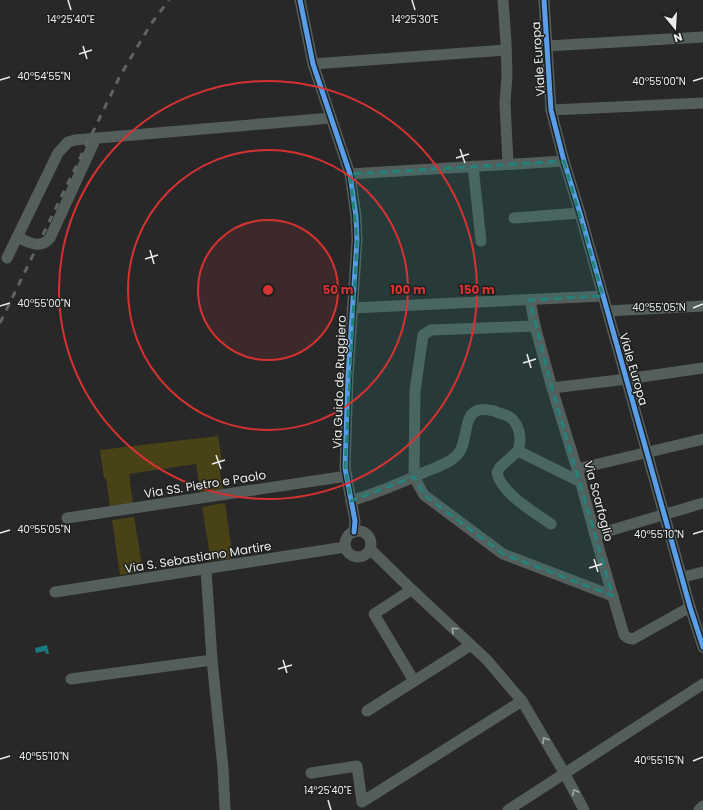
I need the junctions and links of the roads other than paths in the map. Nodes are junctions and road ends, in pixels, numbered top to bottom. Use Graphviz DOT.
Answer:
graph roads {
  1 [pos="300,0"];
  2 [pos="503,0"];
  3 [pos="544,0"];
  4 [pos="703,37"];
  5 [pos="547,46"];
  6 [pos="506,50"];
  7 [pos="313,64"];
  8 [pos="703,103"];
  9 [pos="551,110"];
  10 [pos="331,118"];
  11 [pos="96,138"];
  12 [pos="564,161"];
  13 [pos="508,164"];
  14 [pos="473,166"];
  15 [pos="350,174"];
  16 [pos="580,214"];
  17 [pos="514,218"];
  18 [pos="17,237"];
  19 [pos="481,241"];
  20 [pos="6,255"];
  21 [pos="603,296"];
  22 [pos="530,300"];
  23 [pos="703,306"];
  24 [pos="352,308"];
  25 [pos="608,311"];
  26 [pos="536,326"];
  27 [pos="703,368"];
  28 [pos="627,379"];
  29 [pos="552,388"];
  30 [pos="703,439"];
  31 [pos="518,451"];
  32 [pos="647,452"];
  33 [pos="577,469"];
  34 [pos="347,476"];
  35 [pos="414,477"];
  36 [pos="581,482"];
  37 [pos="351,501"];
  38 [pos="703,503"];
  39 [pos="665,514"];
  40 [pos="67,518"];
  41 [pos="551,524"];
  42 [pos="354,532"];
  43 [pos="594,535"];
  44 [pos="345,547"];
  45 [pos="370,548"];
  46 [pos="206,569"];
  47 [pos="703,572"];
  48 [pos="683,577"];
  49 [pos="412,590"];
  50 [pos="55,592"];
  51 [pos="613,596"];
  52 [pos="690,607"];
  53 [pos="471,645"];
  54 [pos="703,647"];
  55 [pos="212,660"];
  56 [pos="71,679"];
  57 [pos="414,681"];
  58 [pos="703,684"];
  59 [pos="522,701"];
  60 [pos="367,711"];
  61 [pos="311,773"];
  62 [pos="565,774"];
  63 [pos="703,806"];
  64 [pos="225,810"];
  65 [pos="508,810"];
  66 [pos="584,810"];
  67 [pos="699,810"];
  1 -- 7 [label="street, Via Guido de Ruggiero"];
  2 -- 6 [label="street"];
  3 -- 5 [label="street, Viale Europa"];
  4 -- 5 [label="street"];
  5 -- 9 [label="street, Viale Europa"];
  6 -- 7 [label="street"];
  6 -- 13 [label="street"];
  7 -- 10 [label="street, Via Guido de Ruggiero"];
  8 -- 9 [label="street"];
  9 -- 12 [label="street, Viale Europa"];
  10 -- 11 [label="street"];
  10 -- 15 [label="street, Via Guido de Ruggiero"];
  11 -- 18 [label="street"];
  11 -- 18 [label="street"];
  12 -- 13 [label="street"];
  12 -- 16 [label="street, Viale Europa"];
  13 -- 14 [label="street"];
  14 -- 15 [label="street"];
  14 -- 19 [label="street"];
  15 -- 24 [label="street, Via Guido de Ruggiero"];
  16 -- 17 [label="street"];
  16 -- 21 [label="street, Viale Europa"];
  18 -- 20 [label="street"];
  21 -- 22 [label="street"];
  21 -- 25 [label="street, Viale Europa"];
  22 -- 24 [label="street"];
  22 -- 26 [label="street, Via Scarfoglio"];
  23 -- 25 [label="street"];
  24 -- 34 [label="street, Via Guido de Ruggiero"];
  25 -- 28 [label="street, Viale Europa"];
  26 -- 29 [label="street, Via Scarfoglio"];
  26 -- 35 [label="street"];
  27 -- 28 [label="street"];
  28 -- 29 [label="street"];
  28 -- 32 [label="street, Viale Europa"];
  29 -- 33 [label="street, Via Scarfoglio"];
  30 -- 32 [label="street"];
  31 -- 35 [label="street"];
  31 -- 36 [label="street"];
  31 -- 41 [label="street"];
  32 -- 33 [label="street"];
  32 -- 39 [label="street, Viale Europa"];
  33 -- 36 [label="street, Via Scarfoglio"];
  34 -- 37 [label="street, Via Guido de Ruggiero"];
  34 -- 40 [label="street, Via SS. Pietro e Paolo"];
  35 -- 37 [label="street"];
  35 -- 51 [label="street"];
  36 -- 43 [label="street, Via Scarfoglio"];
  37 -- 42 [label="street, Via Guido de Ruggiero"];
  38 -- 39 [label="street"];
  39 -- 43 [label="street"];
  39 -- 48 [label="street, Viale Europa"];
  42 -- 44 [label="street"];
  42 -- 45 [label="street"];
  43 -- 51 [label="street, Via Scarfoglio"];
  44 -- 45 [label="street"];
  44 -- 46 [label="street, Via S. Sebastiano Martire"];
  45 -- 49 [label="street"];
  46 -- 50 [label="street, Via S. Sebastiano Martire"];
  46 -- 55 [label="street"];
  47 -- 48 [label="street"];
  48 -- 52 [label="street, Viale Europa"];
  53 -- 49 [label="street, one-way"];
  49 -- 57 [label="street"];
  51 -- 52 [label="street, Via Scarfoglio"];
  52 -- 54 [label="street, Viale Europa"];
  53 -- 57 [label="street"];
  53 -- 59 [label="street"];
  55 -- 56 [label="street"];
  55 -- 64 [label="street"];
  57 -- 60 [label="street"];
  58 -- 62 [label="street"];
  59 -- 61 [label="street"];
  62 -- 59 [label="street, one-way"];
  62 -- 65 [label="street"];
  66 -- 62 [label="street, one-way"];
  63 -- 67 [label="street"];
}
